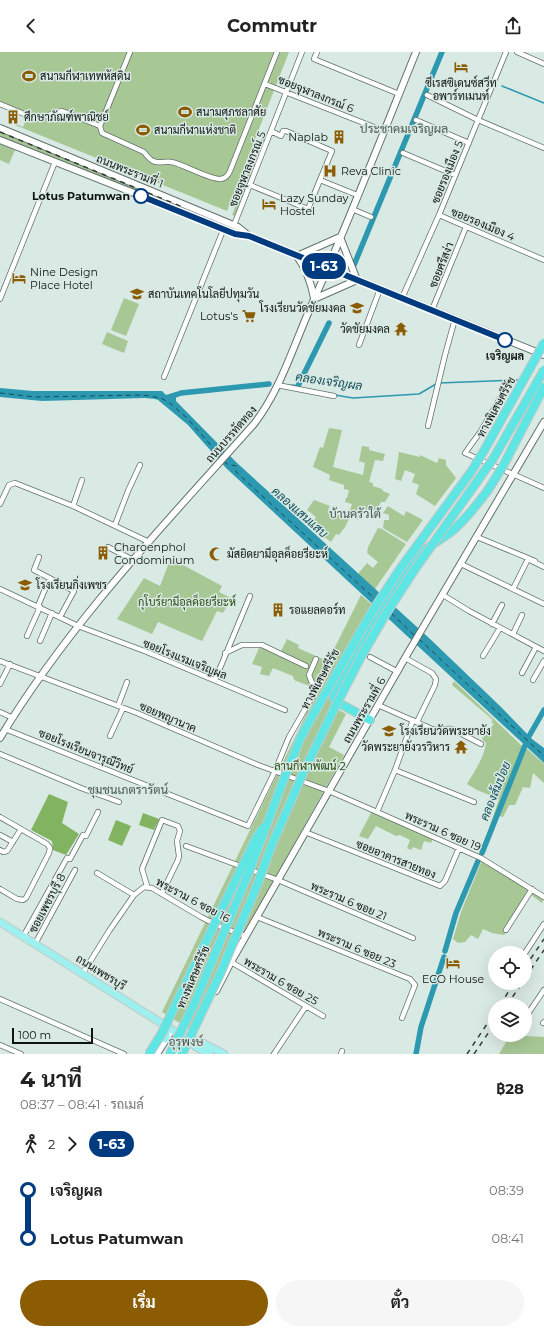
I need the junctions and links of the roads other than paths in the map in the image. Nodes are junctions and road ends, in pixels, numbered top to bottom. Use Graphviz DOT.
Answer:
graph roads {
  1 [pos="130,52"];
  2 [pos="278,52"];
  3 [pos="302,52"];
  4 [pos="317,52"];
  5 [pos="416,52"];
  6 [pos="506,52"];
  7 [pos="517,52"];
  8 [pos="544,64"];
  9 [pos="265,84"];
  10 [pos="286,92"];
  11 [pos="399,94"];
  12 [pos="427,95"];
  13 [pos="0,104"];
  14 [pos="416,120"];
  15 [pos="478,120"];
  16 [pos="100,126"];
  17 [pos="0,128"];
  18 [pos="271,131"];
  19 [pos="384,131"];
  20 [pos="0,140"];
  21 [pos="469,142"];
  22 [pos="544,148"];
  23 [pos="403,153"];
  24 [pos="55,162"];
  25 [pos="455,175"];
  26 [pos="320,180"];
  27 [pos="250,185"];
  28 [pos="357,195"];
  29 [pos="352,209"];
  30 [pos="439,215"];
  31 [pos="371,217"];
  32 [pos="223,221"];
  33 [pos="234,225"];
  34 [pos="466,227"];
  35 [pos="221,228"];
  36 [pos="249,236"];
  37 [pos="340,237"];
  38 [pos="297,256"];
  39 [pos="544,260"];
  40 [pos="327,268"];
  41 [pos="358,280"];
  42 [pos="380,289"];
  43 [pos="402,298"];
  44 [pos="0,299"];
  45 [pos="314,299"];
  46 [pos="432,310"];
  47 [pos="455,319"];
  48 [pos="544,343"];
  49 [pos="359,346"];
  50 [pos="544,355"];
  51 [pos="544,370"];
  52 [pos="164,377"];
  53 [pos="509,383"];
  54 [pos="277,385"];
  55 [pos="544,387"];
  56 [pos="334,396"];
  57 [pos="544,422"];
  58 [pos="428,426"];
  59 [pos="140,465"];
  60 [pos="513,476"];
  61 [pos="82,480"];
  62 [pos="544,488"];
  63 [pos="0,504"];
  64 [pos="73,506"];
  65 [pos="115,525"];
  66 [pos="477,537"];
  67 [pos="149,542"];
  68 [pos="108,548"];
  69 [pos="39,557"];
  70 [pos="133,560"];
  71 [pos="535,561"];
  72 [pos="461,564"];
  73 [pos="544,567"];
  74 [pos="48,582"];
  75 [pos="0,589"];
  76 [pos="513,589"];
  77 [pos="443,595"];
  78 [pos="250,596"];
  79 [pos="544,604"];
  80 [pos="502,605"];
  81 [pos="39,607"];
  82 [pos="52,613"];
  83 [pos="522,614"];
  84 [pos="60,617"];
  85 [pos="492,624"];
  86 [pos="78,626"];
  87 [pos="500,628"];
  88 [pos="513,634"];
  89 [pos="27,636"];
  90 [pos="40,641"];
  91 [pos="536,647"];
  92 [pos="544,651"];
  93 [pos="225,653"];
  94 [pos="483,656"];
  95 [pos="370,657"];
  96 [pos="405,658"];
  97 [pos="316,659"];
  98 [pos="0,661"];
  99 [pos="544,661"];
  100 [pos="10,664"];
  101 [pos="306,666"];
  102 [pos="398,672"];
  103 [pos="522,673"];
  104 [pos="41,677"];
  105 [pos="215,680"];
  106 [pos="533,680"];
  107 [pos="127,682"];
  108 [pos="0,684"];
  109 [pos="378,704"];
  110 [pos="120,707"];
  111 [pos="285,710"];
  112 [pos="0,712"];
  113 [pos="13,718"];
  114 [pos="370,720"];
  115 [pos="415,721"];
  116 [pos="5,729"];
  117 [pos="110,736"];
  118 [pos="0,738"];
  119 [pos="481,744"];
  120 [pos="0,754"];
  121 [pos="396,770"];
  122 [pos="275,771"];
  123 [pos="329,791"];
  124 [pos="119,802"];
  125 [pos="474,802"];
  126 [pos="98,812"];
  127 [pos="377,812"];
  128 [pos="0,817"];
  129 [pos="266,823"];
  130 [pos="21,829"];
  131 [pos="306,832"];
  132 [pos="0,835"];
  133 [pos="13,842"];
  134 [pos="186,846"];
  135 [pos="459,848"];
  136 [pos="0,850"];
  137 [pos="75,870"];
  138 [pos="97,873"];
  139 [pos="278,880"];
  140 [pos="147,886"];
  141 [pos="0,889"];
  142 [pos="532,889"];
  143 [pos="162,893"];
  144 [pos="134,895"];
  145 [pos="544,897"];
  146 [pos="257,917"];
  147 [pos="0,922"];
  148 [pos="544,924"];
  149 [pos="506,930"];
  150 [pos="246,936"];
  151 [pos="23,937"];
  152 [pos="413,938"];
  153 [pos="35,944"];
  154 [pos="530,946"];
  155 [pos="231,962"];
  156 [pos="83,973"];
  157 [pos="544,990"];
  158 [pos="0,999"];
  159 [pos="306,1006"];
  160 [pos="532,1008"];
  161 [pos="323,1016"];
  162 [pos="402,1018"];
  163 [pos="168,1026"];
  164 [pos="166,1040"];
  165 [pos="190,1041"];
  166 [pos="0,1045"];
  167 [pos="223,1053"];
  168 [pos="21,1054"];
  169 [pos="124,1054"];
  170 [pos="143,1054"];
  171 [pos="149,1054"];
  172 [pos="157,1054"];
  173 [pos="170,1054"];
  174 [pos="183,1054"];
  175 [pos="208,1054"];
  176 [pos="231,1054"];
  177 [pos="274,1054"];
  1 -- 16 [label="street"];
  2 -- 9 [label="street"];
  3 -- 10 [label="street, ซอยจุฬาลงกรณ์ 5"];
  4 -- 11 [label="street"];
  5 -- 11 [label="main road, ถนนบรรทัดทอง"];
  6 -- 15 [label="street, ซอยรองเมือง 5"];
  7 -- 8 [label="street"];
  9 -- 10 [label="street, ซอยจุฬาลงกรณ์ 6"];
  9 -- 16 [label="street"];
  10 -- 18 [label="street, ซอยจุฬาลงกรณ์ 5"];
  10 -- 19 [label="street, ซอยจุฬาลงกรณ์ 6"];
  11 -- 19 [label="main road, ถนนบรรทัดทอง"];
  12 -- 15 [label="street"];
  13 -- 16 [label="street"];
  14 -- 21 [label="street"];
  15 -- 21 [label="street, ซอยรองเมือง 5"];
  15 -- 22 [label="street"];
  17 -- 32 [label="main road, ถนนพระรามที่ 1"];
  18 -- 26 [label="street"];
  18 -- 27 [label="street, ซอยจุฬาลงกรณ์ 5"];
  19 -- 28 [label="main road, ถนนบรรทัดทอง"];
  20 -- 24 [label="main road, ถนนพระรามที่ 1"];
  21 -- 25 [label="street, ซอยรองเมือง 5"];
  23 -- 25 [label="street"];
  24 -- 35 [label="main road, ถนนพระรามที่ 1"];
  24 -- 44 [label="street"];
  25 -- 30 [label="street, ซอยรองเมือง 5"];
  26 -- 27 [label="street"];
  26 -- 28 [label="street"];
  27 -- 33 [label="street, ซอยจุฬาลงกรณ์ 5"];
  28 -- 29 [label="main road, ถนนบรรทัดทอง"];
  29 -- 31 [label="street"];
  29 -- 37 [label="main road, ถนนบรรทัดทอง"];
  30 -- 34 [label="street, ซอยรองเมือง 4"];
  30 -- 43 [label="street, ซอยรองเมือง 5"];
  32 -- 33 [label="main road, ถนนพระรามที่ 1"];
  32 -- 35 [label="main road"];
  33 -- 36 [label="main road, ถนนพระรามที่ 1"];
  34 -- 39 [label="street, ซอยรองเมือง 4"];
  34 -- 46 [label="street, ซอยศรีสง่า"];
  35 -- 36 [label="main road, ถนนพระรามที่ 1"];
  35 -- 52 [label="street"];
  36 -- 38 [label="main road, ถนนพระรามที่ 1"];
  37 -- 38 [label="main road"];
  37 -- 40 [label="main road, ถนนบรรทัดทอง"];
  37 -- 41 [label="main road"];
  38 -- 40 [label="main road, ถนนพระรามที่ 1"];
  38 -- 45 [label="main road"];
  40 -- 41 [label="main road, ถนนพระรามที่ 1"];
  40 -- 45 [label="main road, ถนนบรรทัดทอง"];
  41 -- 42 [label="main road, ถนนพระรามที่ 1"];
  41 -- 45 [label="main road"];
  42 -- 43 [label="main road, ถนนพระรามที่ 1"];
  42 -- 49 [label="street"];
  43 -- 46 [label="main road, ถนนพระรามที่ 1"];
  45 -- 54 [label="main road, ถนนบรรทัดทอง"];
  46 -- 47 [label="main road, ถนนพระรามที่ 1"];
  47 -- 50 [label="main road, ถนนพระรามที่ 1"];
  47 -- 58 [label="street"];
  48 -- 129 [label="highway, ทางพิเศษศรีรัช, bridge"];
  51 -- 174 [label="highway, ทางพิเศษศรีรัช, bridge"];
  53 -- 60 [label="street"];
  54 -- 56 [label="street"];
  54 -- 67 [label="main road, ถนนบรรทัดทอง"];
  55 -- 114 [label="highway, bridge"];
  57 -- 60 [label="main road, ถนนพระรามที่ 6"];
  59 -- 65 [label="street"];
  60 -- 62 [label="street"];
  60 -- 66 [label="main road, ถนนพระรามที่ 6"];
  61 -- 64 [label="street"];
  63 -- 64 [label="street"];
  64 -- 65 [label="street"];
  65 -- 67 [label="street"];
  66 -- 71 [label="street"];
  66 -- 72 [label="main road, ถนนพระรามที่ 6"];
  67 -- 70 [label="main road, ถนนบรรทัดทอง"];
  68 -- 70 [label="street"];
  69 -- 84 [label="street"];
  70 -- 86 [label="main road, ถนนบรรทัดทอง"];
  72 -- 76 [label="street"];
  72 -- 77 [label="main road, ถนนพระรามที่ 6"];
  73 -- 76 [label="street"];
  74 -- 81 [label="street"];
  75 -- 81 [label="street, ซอยโรงแรมเจริญผล"];
  76 -- 79 [label="street"];
  77 -- 85 [label="street"];
  77 -- 96 [label="main road, ถนนพระรามที่ 6"];
  78 -- 93 [label="street"];
  80 -- 85 [label="street"];
  81 -- 82 [label="street, ซอยโรงแรมเจริญผล"];
  81 -- 89 [label="street"];
  82 -- 84 [label="street, ซอยโรงแรมเจริญผล"];
  82 -- 90 [label="street"];
  83 -- 88 [label="street"];
  84 -- 86 [label="street, ซอยโรงแรมเจริญผล"];
  85 -- 87 [label="street"];
  86 -- 104 [label="main road, ถนนบรรทัดทอง"];
  86 -- 105 [label="street, ซอยโรงแรมเจริญผล"];
  87 -- 88 [label="street"];
  87 -- 94 [label="street"];
  88 -- 91 [label="street"];
  91 -- 92 [label="street"];
  91 -- 103 [label="street"];
  93 -- 101 [label="street"];
  93 -- 105 [label="street"];
  95 -- 102 [label="street"];
  96 -- 102 [label="main road, ถนนพระรามที่ 6"];
  96 -- 115 [label="street"];
  97 -- 122 [label="street"];
  98 -- 100 [label="street, ซอยพญานาค"];
  99 -- 106 [label="street"];
  100 -- 104 [label="street, ซอยพญานาค"];
  100 -- 108 [label="street"];
  102 -- 109 [label="main road, ถนนพระรามที่ 6"];
  104 -- 110 [label="street, ซอยพญานาค"];
  104 -- 113 [label="main road, ถนนบรรทัดทอง"];
  105 -- 111 [label="street, ซอยโรงแรมเจริญผล"];
  107 -- 110 [label="street"];
  109 -- 114 [label="main road, ถนนพระรามที่ 6"];
  109 -- 115 [label="street"];
  110 -- 117 [label="street"];
  110 -- 122 [label="street, ซอยพญานาค"];
  112 -- 113 [label="street"];
  113 -- 116 [label="main road, ถนนบรรทัดทอง"];
  114 -- 123 [label="main road, ถนนพระรามที่ 6"];
  115 -- 119 [label="street"];
  115 -- 121 [label="street"];
  116 -- 118 [label="main road, ถนนบรรทัดทอง"];
  116 -- 122 [label="street, ซอยโรงเรียนจารุณีวิทย์"];
  120 -- 124 [label="street"];
  121 -- 125 [label="street"];
  121 -- 127 [label="street"];
  122 -- 123 [label="street, ซอยพญานาค"];
  123 -- 127 [label="street, พระราม 6 ซอย 19"];
  123 -- 131 [label="main road, ถนนพระรามที่ 6"];
  126 -- 151 [label="street"];
  127 -- 135 [label="street, พระราม 6 ซอย 19"];
  128 -- 130 [label="street"];
  129 -- 163 [label="highway, bridge"];
  129 -- 173 [label="highway, ทางพิเศษศรีรัช, bridge"];
  130 -- 133 [label="street"];
  130 -- 141 [label="street"];
  131 -- 135 [label="street, ซอยอาคารสายทอง"];
  131 -- 139 [label="main road, ถนนพระรามที่ 6"];
  132 -- 133 [label="street"];
  133 -- 136 [label="street"];
  134 -- 139 [label="street, พระราม 6 ซอย 21"];
  135 -- 142 [label="street, พระราม 6 ซอย 19"];
  137 -- 153 [label="street, ซอยเพชรบุรี 8"];
  138 -- 144 [label="street"];
  139 -- 146 [label="main road, ถนนพระรามที่ 6"];
  139 -- 152 [label="street, พระราม 6 ซอย 21"];
  140 -- 143 [label="street, พระราม 6 ซอย 16"];
  140 -- 143 [label="street"];
  140 -- 144 [label="street, พระราม 6 ซอย 16"];
  142 -- 145 [label="street, พระราม 6 ซอย 19"];
  142 -- 149 [label="street"];
  143 -- 150 [label="street, พระราม 6 ซอย 16"];
  144 -- 156 [label="street"];
  146 -- 150 [label="main road, ถนนพระรามที่ 6"];
  146 -- 162 [label="street, พระราม 6 ซอย 23"];
  147 -- 151 [label="main road, ถนนเพชรบุรี"];
  148 -- 154 [label="street"];
  150 -- 155 [label="main road, ถนนพระรามที่ 6"];
  151 -- 153 [label="main road, ถนนเพชรบุรี"];
  153 -- 156 [label="main road, ถนนเพชรบุรี"];
  155 -- 159 [label="street, พระราม 6 ซอย 25"];
  155 -- 165 [label="main road, ถนนพระรามที่ 6"];
  156 -- 163 [label="main road, ถนนเพชรบุรี"];
  157 -- 160 [label="street"];
  158 -- 169 [label="street"];
  159 -- 161 [label="street, พระราม 6 ซอย 25"];
  159 -- 177 [label="street"];
  163 -- 164 [label="main road"];
  163 -- 165 [label="main road, ถนนเพชรบุรี"];
  163 -- 170 [label="highway, bridge"];
  163 -- 171 [label="highway, bridge"];
  164 -- 172 [label="main road"];
  165 -- 167 [label="main road, ถนนเพชรบุรี"];
  165 -- 174 [label="main road, ถนนพระรามที่ 6"];
  165 -- 175 [label="main road, ถนนเพชรบุรี"];
  166 -- 168 [label="street"];
  167 -- 176 [label="main road, ถนนเพชรบุรี"];
}
